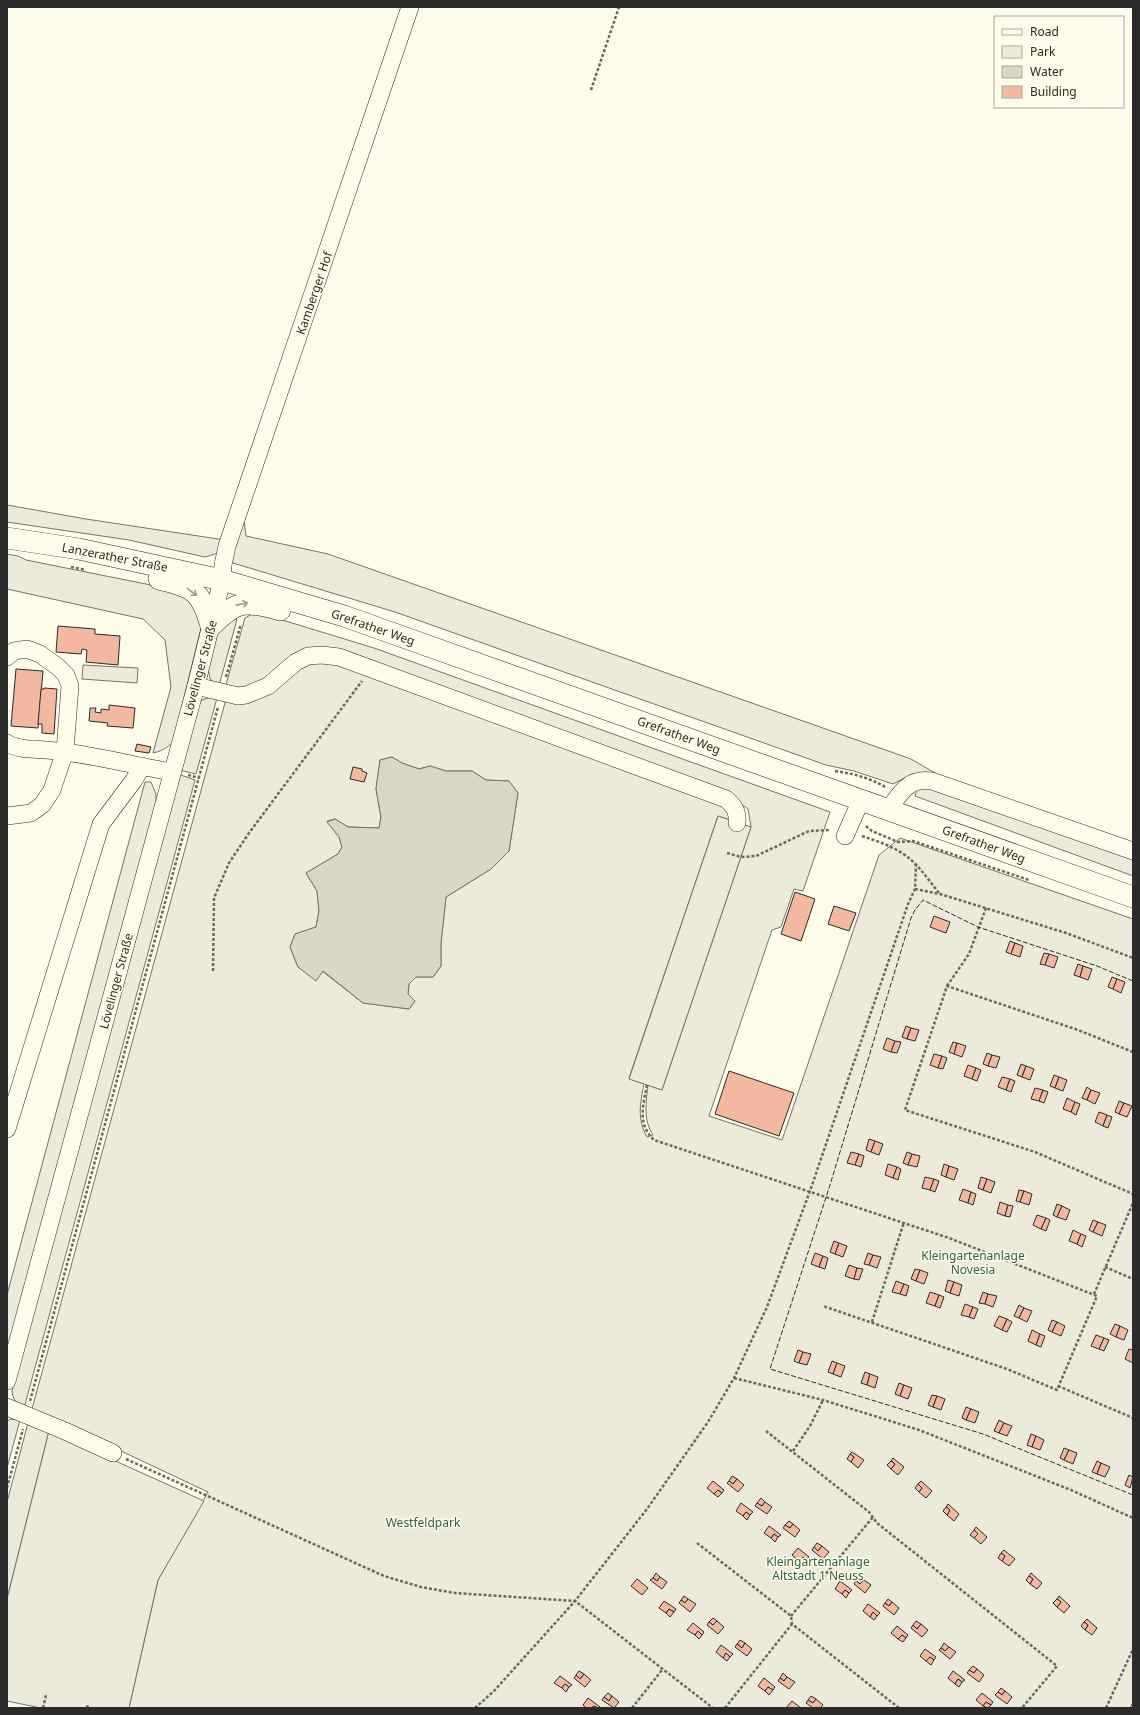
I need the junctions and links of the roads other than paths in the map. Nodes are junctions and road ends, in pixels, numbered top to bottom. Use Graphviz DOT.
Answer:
graph roads {
  1 [pos="410,7"];
  2 [pos="7,538"];
  3 [pos="79,550"];
  4 [pos="222,580"];
  5 [pos="218,620"];
  6 [pos="426,644"];
  7 [pos="7,657"];
  8 [pos="196,686"];
  9 [pos="7,742"];
  10 [pos="65,751"];
  11 [pos="142,766"];
  12 [pos="172,772"];
  13 [pos="860,800"];
  14 [pos="888,810"];
  15 [pos="7,816"];
  16 [pos="738,823"];
  17 [pos="846,833"];
  18 [pos="1133,851"];
  19 [pos="1133,897"];
  20 [pos="7,1130"];
  21 [pos="7,1381"];
  22 [pos="7,1407"];
  23 [pos="113,1453"];
  1 -- 4 [label="street, Kamberger Hof"];
  2 -- 3 [label="main road, Lanzerather Straße"];
  3 -- 4 [label="main road, Lanzerather Straße"];
  3 -- 5 [label="main road, one-way"];
  4 -- 5 [label="street, Lövelinger Straße"];
  4 -- 6 [label="main road, Grefrather Weg"];
  5 -- 6 [label="main road, one-way"];
  5 -- 8 [label="street, Lövelinger Straße"];
  6 -- 13 [label="main road, Grefrather Weg"];
  7 -- 10 [label="street"];
  8 -- 12 [label="street, Lövelinger Straße"];
  8 -- 16 [label="street"];
  9 -- 10 [label="street"];
  10 -- 11 [label="street"];
  10 -- 15 [label="street"];
  11 -- 12 [label="street"];
  11 -- 20 [label="street"];
  12 -- 21 [label="street, Lövelinger Straße"];
  13 -- 14 [label="main road, Grefrather Weg"];
  13 -- 17 [label="street"];
  14 -- 18 [label="street"];
  14 -- 19 [label="main road, Grefrather Weg"];
  22 -- 23 [label="street"];
}
